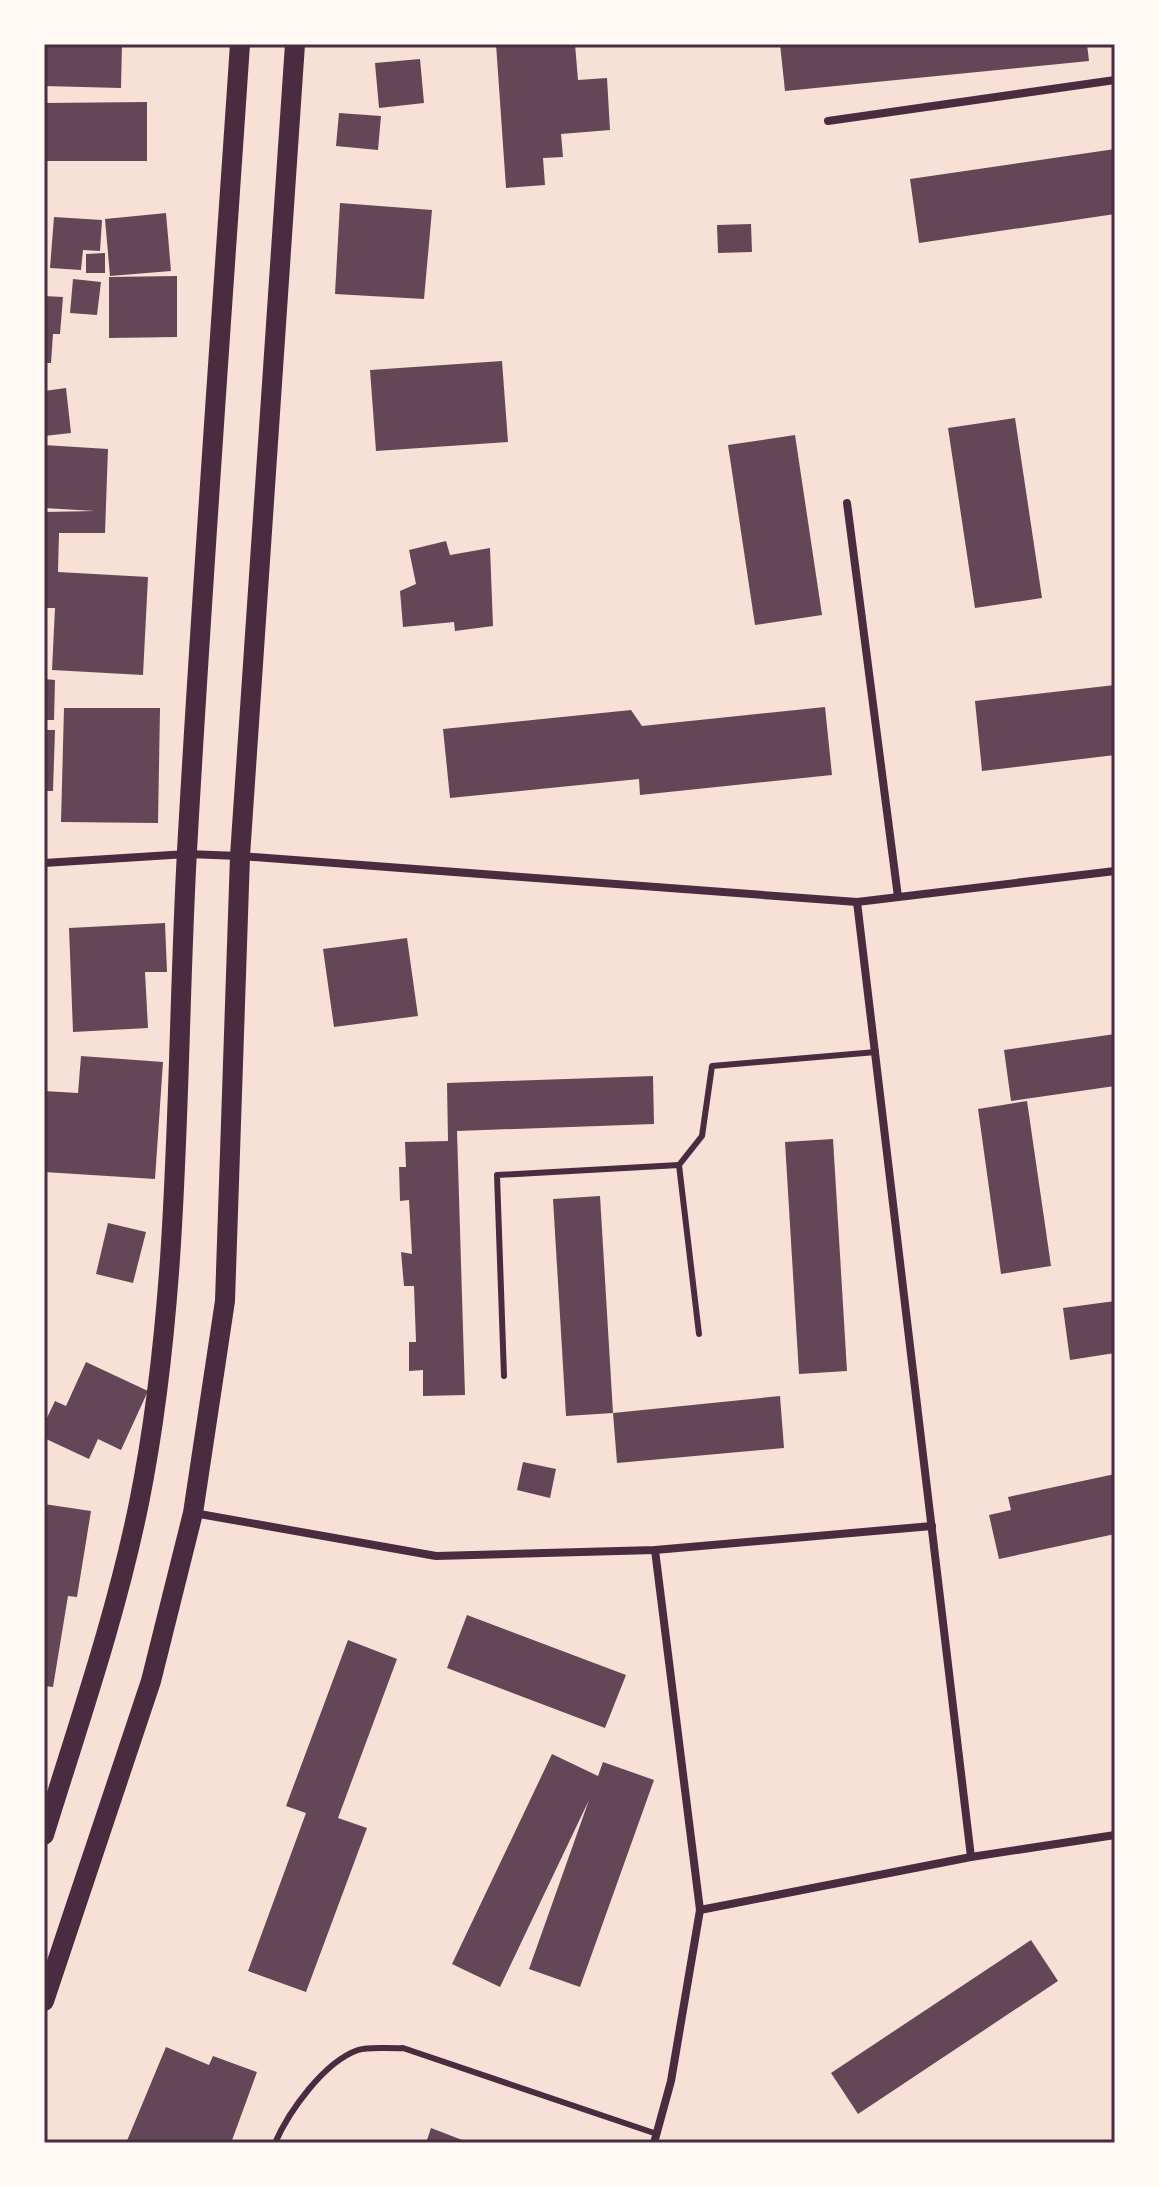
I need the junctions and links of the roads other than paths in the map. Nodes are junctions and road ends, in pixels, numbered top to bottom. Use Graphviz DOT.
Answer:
graph roads {
  1 [pos="240,44"];
  2 [pos="295,44"];
  3 [pos="1115,80"];
  4 [pos="828,121"];
  5 [pos="847,503"];
  6 [pos="187,854"];
  7 [pos="240,856"];
  8 [pos="44,863"];
  9 [pos="1115,871"];
  10 [pos="898,897"];
  11 [pos="857,902"];
  12 [pos="876,1052"];
  13 [pos="679,1165"];
  14 [pos="699,1334"];
  15 [pos="504,1376"];
  16 [pos="193,1513"];
  17 [pos="932,1526"];
  18 [pos="655,1550"];
  19 [pos="44,1835"];
  20 [pos="1115,1835"];
  21 [pos="971,1857"];
  22 [pos="700,1910"];
  23 [pos="44,2001"];
  24 [pos="656,2138"];
  25 [pos="275,2143"];
  1 -- 6 [label="main road"];
  2 -- 7 [label="main road"];
  3 -- 4 [label="street"];
  5 -- 10 [label="street"];
  6 -- 7 [label="street"];
  6 -- 8 [label="street"];
  6 -- 19 [label="main road"];
  7 -- 11 [label="street"];
  7 -- 16 [label="main road"];
  9 -- 10 [label="street"];
  10 -- 11 [label="street"];
  11 -- 12 [label="street"];
  12 -- 13 [label="lane"];
  12 -- 17 [label="street"];
  13 -- 14 [label="lane"];
  13 -- 15 [label="lane"];
  16 -- 18 [label="street"];
  16 -- 23 [label="main road"];
  17 -- 18 [label="street"];
  17 -- 21 [label="street"];
  18 -- 22 [label="street"];
  20 -- 21 [label="street"];
  21 -- 22 [label="street"];
  22 -- 24 [label="street"];
  24 -- 25 [label="lane"];
}
